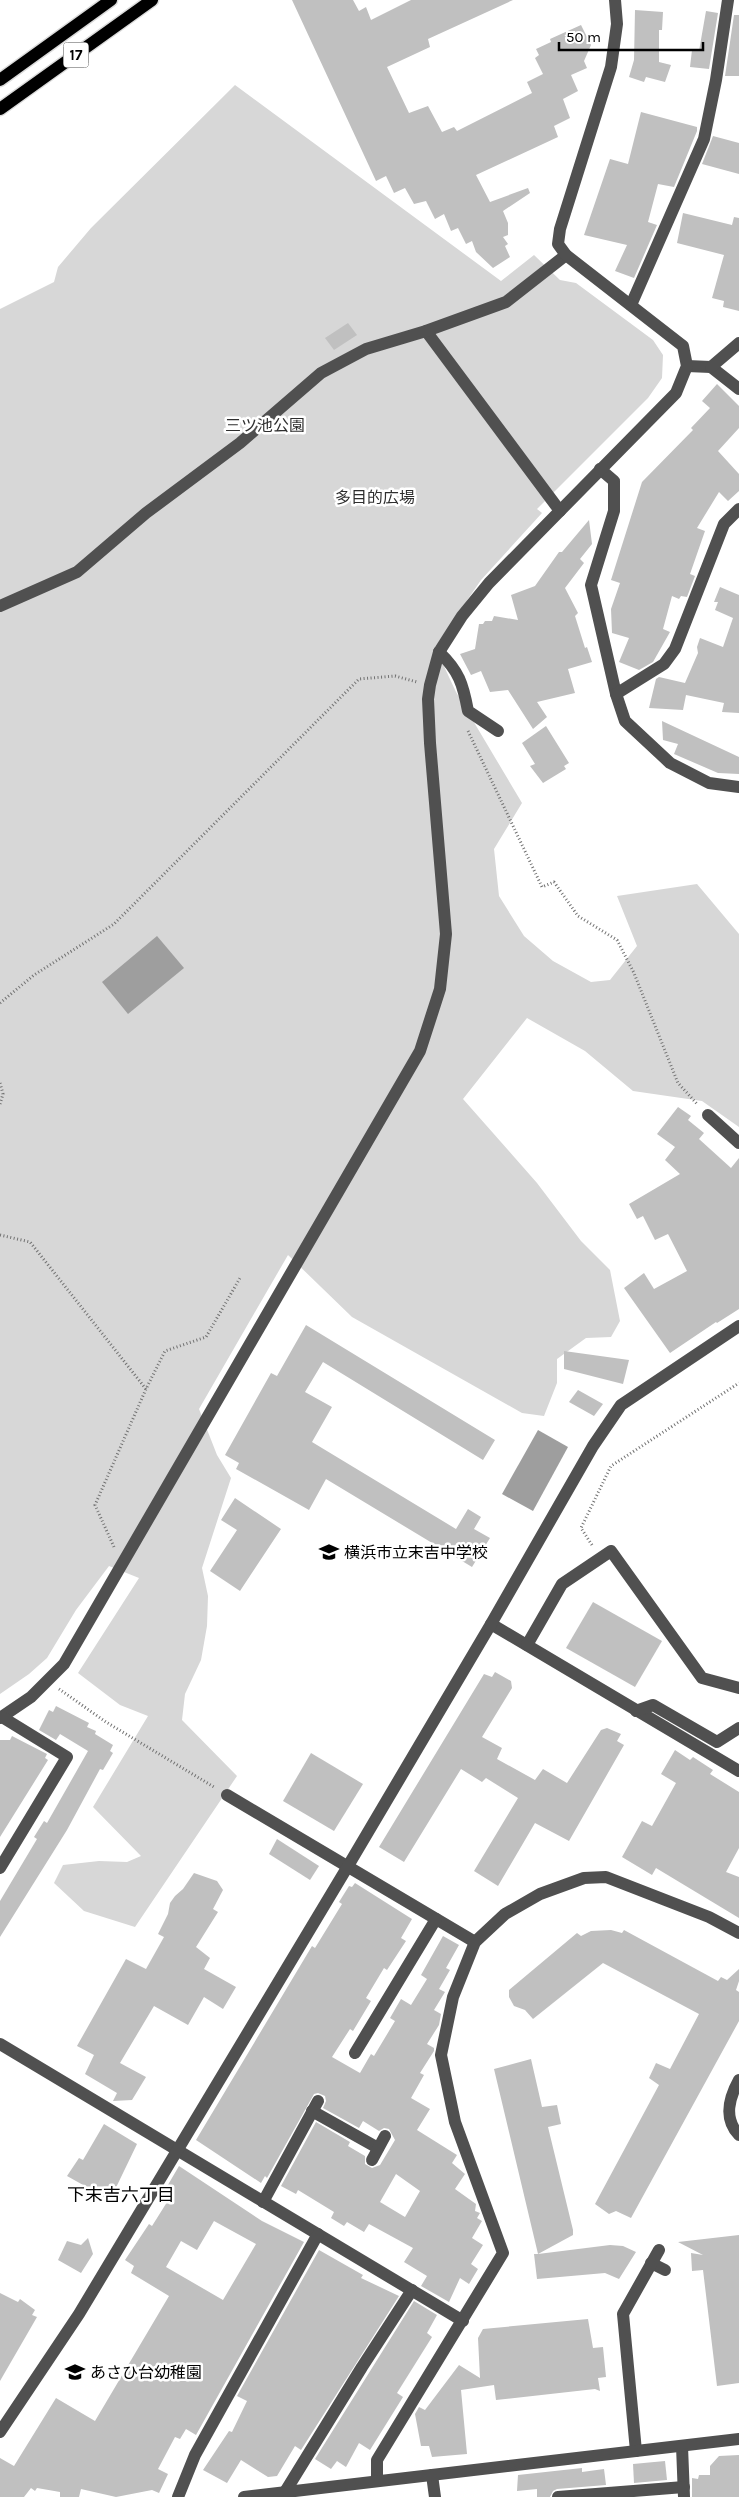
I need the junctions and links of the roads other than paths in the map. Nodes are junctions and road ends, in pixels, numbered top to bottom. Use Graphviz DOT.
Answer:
graph roads {
  1 [pos="111,0"];
  2 [pos="152,0"];
  3 [pos="618,0"];
  4 [pos="728,0"];
  5 [pos="0,80"];
  6 [pos="0,110"];
  7 [pos="566,255"];
  8 [pos="632,305"];
  9 [pos="426,331"];
  10 [pos="739,343"];
  11 [pos="687,366"];
  12 [pos="711,367"];
  13 [pos="739,390"];
  14 [pos="600,469"];
  15 [pos="739,508"];
  16 [pos="560,511"];
  17 [pos="0,606"];
  18 [pos="439,652"];
  19 [pos="616,694"];
  20 [pos="498,730"];
  21 [pos="739,787"];
  22 [pos="708,1115"];
  23 [pos="739,1143"];
  24 [pos="739,1326"];
  25 [pos="491,1624"];
  26 [pos="526,1645"];
  27 [pos="739,1688"];
  28 [pos="636,1711"];
  29 [pos="1,1717"];
  30 [pos="739,1728"];
  31 [pos="739,1771"];
  32 [pos="228,1795"];
  33 [pos="348,1866"];
  34 [pos="0,1868"];
  35 [pos="436,1918"];
  36 [pos="739,1933"];
  37 [pos="475,1942"];
  38 [pos="0,2045"];
  39 [pos="355,2053"];
  40 [pos="739,2080"];
  41 [pos="739,2135"];
  42 [pos="385,2136"];
  43 [pos="378,2148"];
  44 [pos="176,2150"];
  45 [pos="372,2160"];
  46 [pos="263,2202"];
  47 [pos="318,2234"];
  48 [pos="658,2250"];
  49 [pos="651,2263"];
  50 [pos="665,2270"];
  51 [pos="412,2290"];
  52 [pos="463,2321"];
  53 [pos="0,2432"];
  54 [pos="739,2439"];
  55 [pos="682,2446"];
  56 [pos="636,2451"];
  57 [pos="432,2475"];
  58 [pos="377,2480"];
  59 [pos="285,2492"];
  60 [pos="684,2492"];
  61 [pos="307,2493"];
  62 [pos="574,2496"];
  63 [pos="178,2497"];
  64 [pos="244,2497"];
  65 [pos="435,2497"];
  66 [pos="558,2497"];
  1 -- 5 [label="main road, 17"];
  2 -- 6 [label="main road, 17"];
  3 -- 7 [label="street"];
  4 -- 8 [label="street"];
  7 -- 8 [label="street"];
  7 -- 9 [label="street"];
  8 -- 11 [label="street"];
  9 -- 16 [label="street"];
  9 -- 17 [label="street"];
  10 -- 12 [label="street"];
  11 -- 12 [label="street"];
  11 -- 14 [label="street"];
  12 -- 13 [label="street"];
  14 -- 16 [label="street"];
  14 -- 19 [label="street"];
  15 -- 19 [label="street"];
  16 -- 18 [label="street"];
  18 -- 20 [label="street"];
  18 -- 29 [label="street"];
  19 -- 21 [label="street"];
  22 -- 23 [label="street"];
  24 -- 25 [label="street"];
  25 -- 26 [label="street"];
  25 -- 33 [label="street"];
  26 -- 27 [label="street"];
  26 -- 28 [label="street"];
  28 -- 30 [label="street"];
  28 -- 31 [label="street"];
  29 -- 34 [label="street"];
  32 -- 33 [label="street"];
  33 -- 35 [label="street"];
  33 -- 44 [label="street"];
  35 -- 37 [label="street"];
  35 -- 39 [label="street"];
  36 -- 37 [label="street"];
  37 -- 52 [label="street"];
  38 -- 44 [label="street"];
  40 -- 41 [label="street"];
  42 -- 43 [label="street"];
  43 -- 45 [label="street"];
  43 -- 46 [label="street"];
  44 -- 46 [label="street"];
  44 -- 53 [label="street"];
  46 -- 47 [label="street"];
  47 -- 51 [label="street"];
  47 -- 63 [label="street"];
  48 -- 49 [label="street"];
  49 -- 50 [label="street"];
  49 -- 56 [label="street"];
  51 -- 52 [label="street"];
  51 -- 59 [label="street"];
  52 -- 58 [label="street"];
  54 -- 55 [label="street"];
  55 -- 56 [label="street"];
  55 -- 60 [label="street"];
  56 -- 57 [label="street"];
  57 -- 58 [label="street"];
  57 -- 65 [label="street"];
  58 -- 61 [label="street"];
  59 -- 61 [label="street"];
  59 -- 64 [label="street"];
  60 -- 62 [label="street"];
  62 -- 66 [label="street"];
}
